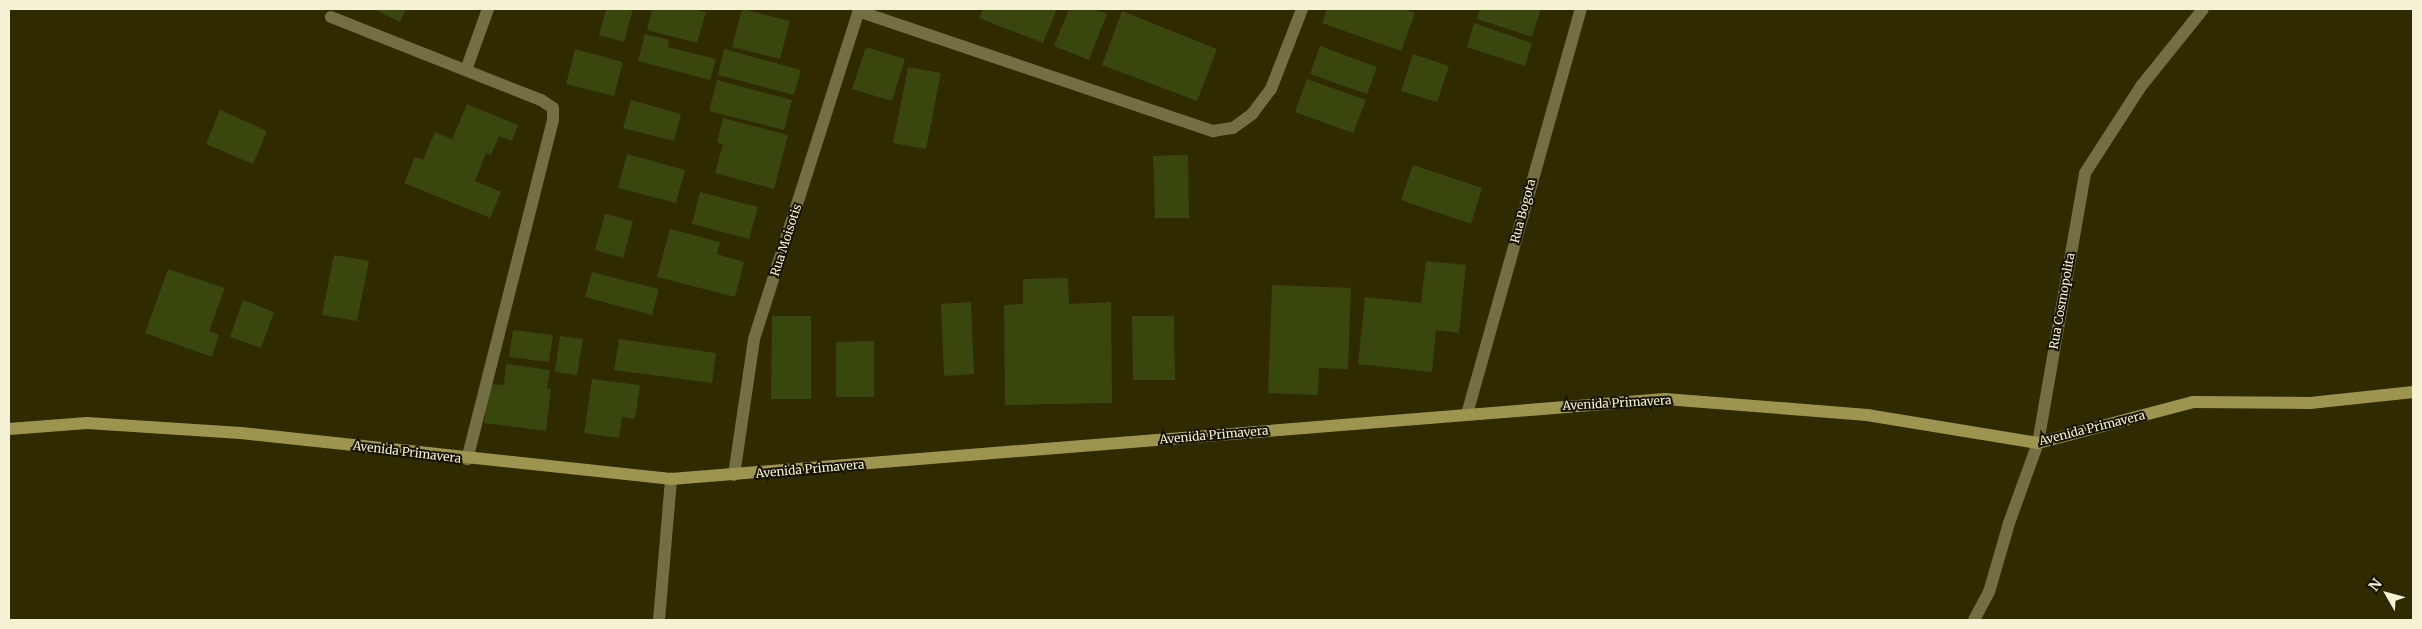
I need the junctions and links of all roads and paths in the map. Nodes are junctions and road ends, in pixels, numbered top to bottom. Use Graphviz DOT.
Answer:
graph roads {
  1 [pos="488,9"];
  2 [pos="1302,9"];
  3 [pos="1581,9"];
  4 [pos="2203,9"];
  5 [pos="858,10"];
  6 [pos="331,18"];
  7 [pos="466,70"];
  8 [pos="2413,392"];
  9 [pos="1468,414"];
  10 [pos="9,429"];
  11 [pos="2038,443"];
  12 [pos="467,459"];
  13 [pos="734,475"];
  14 [pos="670,479"];
  15 [pos="659,620"];
  16 [pos="1974,620"];
  1 -- 7 [label="street"];
  2 -- 5 [label="street"];
  3 -- 9 [label="street, Rua Bogota"];
  4 -- 11 [label="street, Rua Cosmopolita"];
  5 -- 13 [label="street, Rua Moisotis"];
  6 -- 7 [label="street"];
  7 -- 12 [label="street"];
  8 -- 11 [label="street, Avenida Primavera"];
  9 -- 11 [label="street, Avenida Primavera"];
  9 -- 13 [label="street, Avenida Primavera"];
  10 -- 12 [label="street, Avenida Primavera"];
  11 -- 16 [label="street, Rua Cosmopolita"];
  12 -- 14 [label="street, Avenida Primavera"];
  13 -- 14 [label="street, Avenida Primavera"];
  14 -- 15 [label="street"];
}
